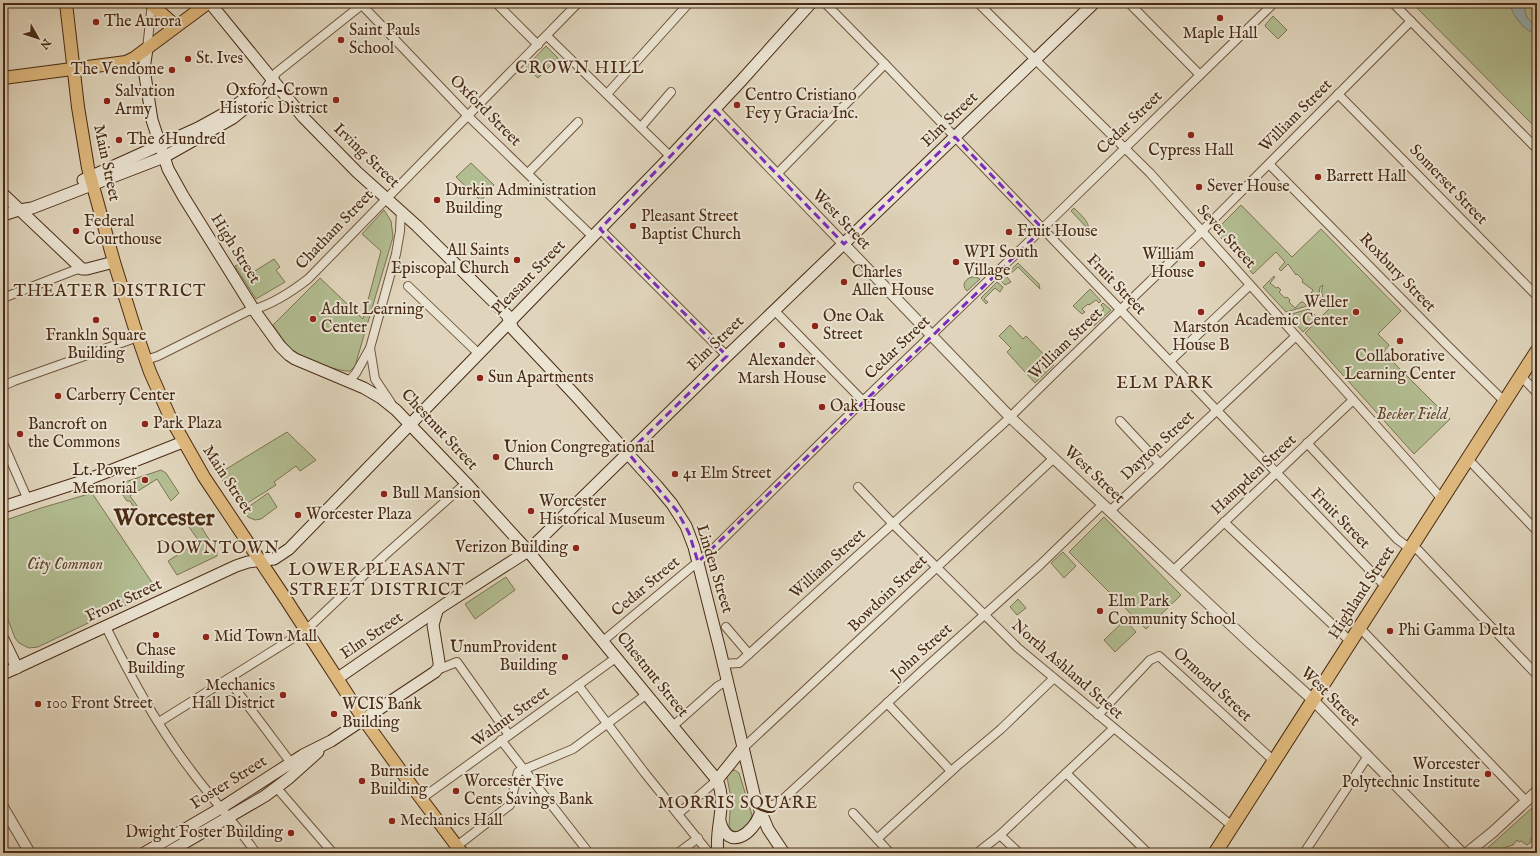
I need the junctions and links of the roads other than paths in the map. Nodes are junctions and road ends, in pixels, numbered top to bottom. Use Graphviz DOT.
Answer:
graph roads {
  1 [pos="66,3"];
  2 [pos="209,3"];
  3 [pos="496,3"];
  4 [pos="578,3"];
  5 [pos="689,3"];
  6 [pos="811,3"];
  7 [pos="825,3"];
  8 [pos="978,3"];
  9 [pos="1094,3"];
  10 [pos="1129,3"];
  11 [pos="1274,3"];
  12 [pos="1393,3"];
  13 [pos="152,4"];
  14 [pos="362,4"];
  15 [pos="1411,21"];
  16 [pos="176,26"];
  17 [pos="547,36"];
  18 [pos="538,45"];
  19 [pos="147,49"];
  20 [pos="1036,59"];
  21 [pos="885,64"];
  22 [pos="74,70"];
  23 [pos="1200,75"];
  24 [pos="3,78"];
  25 [pos="273,80"];
  26 [pos="671,92"];
  27 [pos="607,94"];
  28 [pos="1338,94"];
  29 [pos="715,110"];
  30 [pos="468,116"];
  31 [pos="578,122"];
  32 [pos="641,127"];
  33 [pos="954,137"];
  34 [pos="160,146"];
  35 [pos="1125,148"];
  36 [pos="1537,149"];
  37 [pos="164,157"];
  38 [pos="670,157"];
  39 [pos="1269,164"];
  40 [pos="528,173"];
  41 [pos="777,174"];
  42 [pos="92,181"];
  43 [pos="3,194"];
  44 [pos="386,198"];
  45 [pos="19,210"];
  46 [pos="400,211"];
  47 [pos="3,215"];
  48 [pos="1042,229"];
  49 [pos="1202,231"];
  50 [pos="596,233"];
  51 [pos="844,244"];
  52 [pos="114,262"];
  53 [pos="82,269"];
  54 [pos="1250,285"];
  55 [pos="408,286"];
  56 [pos="1537,296"];
  57 [pos="3,298"];
  58 [pos="254,310"];
  59 [pos="774,310"];
  60 [pos="1121,310"];
  61 [pos="510,321"];
  62 [pos="932,335"];
  63 [pos="1296,336"];
  64 [pos="138,337"];
  65 [pos="370,348"];
  66 [pos="1537,351"];
  67 [pos="479,354"];
  68 [pos="727,356"];
  69 [pos="146,360"];
  70 [pos="1170,361"];
  71 [pos="1521,376"];
  72 [pos="349,381"];
  73 [pos="3,386"];
  74 [pos="1537,393"];
  75 [pos="863,400"];
  76 [pos="1353,400"];
  77 [pos="1505,402"];
  78 [pos="396,410"];
  79 [pos="1217,410"];
  80 [pos="1010,417"];
  81 [pos="1120,421"];
  82 [pos="409,424"];
  83 [pos="183,442"];
  84 [pos="3,443"];
  85 [pos="1307,443"];
  86 [pos="628,453"];
  87 [pos="1054,458"];
  88 [pos="1468,458"];
  89 [pos="1160,464"];
  90 [pos="1277,472"];
  91 [pos="466,482"];
  92 [pos="858,486"];
  93 [pos="1442,499"];
  94 [pos="28,500"];
  95 [pos="3,507"];
  96 [pos="1107,508"];
  97 [pos="1224,522"];
  98 [pos="894,524"];
  99 [pos="1537,531"];
  100 [pos="1411,548"];
  101 [pos="528,551"];
  102 [pos="260,560"];
  103 [pos="698,562"];
  104 [pos="936,567"];
  105 [pos="1174,570"];
  106 [pos="1386,587"];
  107 [pos="437,611"];
  108 [pos="984,615"];
  109 [pos="106,627"];
  110 [pos="726,627"];
  111 [pos="1360,628"];
  112 [pos="306,630"];
  113 [pos="3,639"];
  114 [pos="603,640"];
  115 [pos="1350,642"];
  116 [pos="749,654"];
  117 [pos="617,657"];
  118 [pos="723,664"];
  119 [pos="17,668"];
  120 [pos="437,670"];
  121 [pos="3,674"];
  122 [pos="1537,675"];
  123 [pos="338,678"];
  124 [pos="1054,678"];
  125 [pos="228,679"];
  126 [pos="727,681"];
  127 [pos="578,685"];
  128 [pos="647,694"];
  129 [pos="1314,700"];
  130 [pos="887,703"];
  131 [pos="1098,715"];
  132 [pos="364,720"];
  133 [pos="159,722"];
  134 [pos="608,723"];
  135 [pos="673,726"];
  136 [pos="1114,728"];
  137 [pos="509,735"];
  138 [pos="501,740"];
  139 [pos="331,741"];
  140 [pos="742,749"];
  141 [pos="1368,756"];
  142 [pos="1274,761"];
  143 [pos="291,763"];
  144 [pos="523,770"];
  145 [pos="951,771"];
  146 [pos="748,772"];
  147 [pos="1066,773"];
  148 [pos="721,777"];
  149 [pos="276,787"];
  150 [pos="1537,791"];
  151 [pos="755,798"];
  152 [pos="421,799"];
  153 [pos="1526,801"];
  154 [pos="3,807"];
  155 [pos="221,808"];
  156 [pos="853,813"];
  157 [pos="678,814"];
  158 [pos="760,814"];
  159 [pos="229,817"];
  160 [pos="720,821"];
  161 [pos="1232,826"];
  162 [pos="1000,835"];
  163 [pos="698,838"];
  164 [pos="877,839"];
  165 [pos="457,850"];
  166 [pos="30,853"];
  167 [pos="144,853"];
  168 [pos="167,853"];
  169 [pos="256,853"];
  170 [pos="333,853"];
  171 [pos="589,853"];
  172 [pos="678,853"];
  173 [pos="709,853"];
  174 [pos="718,853"];
  175 [pos="784,853"];
  176 [pos="890,853"];
  177 [pos="977,853"];
  178 [pos="1019,853"];
  179 [pos="1148,853"];
  180 [pos="1215,853"];
  181 [pos="1304,853"];
  182 [pos="1462,853"];
  183 [pos="1467,853"];
  1 -- 22 [label="main road, Main Street"];
  2 -- 16 [label="main road"];
  2 -- 25 [label="main road, Irving Street"];
  3 -- 18 [label="street"];
  4 -- 17 [label="street, Chatham Street"];
  5 -- 27 [label="street"];
  6 -- 29 [label="main road, Pleasant Street"];
  7 -- 21 [label="street, Fruit Street"];
  8 -- 20 [label="street, Sever Street"];
  9 -- 20 [label="main road, Elm Street"];
  10 -- 23 [label="street"];
  11 -- 23 [label="street, Cedar Street"];
  12 -- 15 [label="street"];
  13 -- 16 [label="main road"];
  13 -- 19 [label="street"];
  14 -- 25 [label="street"];
  14 -- 30 [label="street, Oxford Street"];
  15 -- 28 [label="street, William Street"];
  15 -- 36 [label="street"];
  16 -- 19 [label="main road"];
  17 -- 18 [label="street, Chatham Street"];
  17 -- 27 [label="street"];
  18 -- 30 [label="street, Chatham Street"];
  19 -- 22 [label="main road"];
  19 -- 34 [label="main road, High Street"];
  20 -- 33 [label="main road, Elm Street"];
  20 -- 35 [label="street, Sever Street"];
  21 -- 33 [label="street, Fruit Street"];
  21 -- 41 [label="street"];
  22 -- 24 [label="main road"];
  22 -- 42 [label="main road, Main Street"];
  23 -- 35 [label="street, Cedar Street"];
  25 -- 34 [label="main road"];
  25 -- 37 [label="main road"];
  25 -- 44 [label="main road, Irving Street"];
  26 -- 32 [label="street"];
  27 -- 32 [label="street"];
  28 -- 39 [label="street, William Street"];
  28 -- 56 [label="street, Somerset Street"];
  29 -- 38 [label="main road, Pleasant Street"];
  29 -- 41 [label="street, West Street"];
  30 -- 40 [label="street, Oxford Street"];
  30 -- 44 [label="street, Chatham Street"];
  31 -- 40 [label="street"];
  32 -- 38 [label="street"];
  33 -- 48 [label="street, Fruit Street"];
  33 -- 51 [label="main road, Elm Street"];
  34 -- 37 [label="main road, High Street"];
  34 -- 42 [label="main road"];
  35 -- 48 [label="street, Cedar Street"];
  35 -- 49 [label="street, Sever Street"];
  37 -- 42 [label="main road"];
  37 -- 58 [label="main road, High Street"];
  38 -- 50 [label="main road, Pleasant Street"];
  39 -- 49 [label="street, William Street"];
  39 -- 77 [label="street, Roxbury Street"];
  40 -- 50 [label="street, Oxford Street"];
  41 -- 51 [label="street, West Street"];
  42 -- 45 [label="main road"];
  42 -- 52 [label="main road, Main Street"];
  43 -- 45 [label="main road"];
  44 -- 46 [label="main road, Irving Street"];
  44 -- 58 [label="street, Chatham Street"];
  45 -- 47 [label="main road"];
  45 -- 53 [label="main road"];
  46 -- 61 [label="main road, Irving Street"];
  46 -- 65 [label="street, Chestnut Street"];
  48 -- 60 [label="street, Fruit Street"];
  48 -- 62 [label="street, Cedar Street"];
  49 -- 54 [label="street, Sever Street"];
  49 -- 60 [label="street, William Street"];
  50 -- 61 [label="main road, Pleasant Street"];
  50 -- 68 [label="street, Oxford Street"];
  51 -- 59 [label="main road, Elm Street"];
  51 -- 62 [label="street, West Street"];
  52 -- 53 [label="main road"];
  52 -- 64 [label="main road, Main Street"];
  53 -- 57 [label="street"];
  54 -- 63 [label="street, Sever Street"];
  54 -- 70 [label="street"];
  55 -- 67 [label="street"];
  58 -- 69 [label="street, Chatham Street"];
  58 -- 72 [label="main road, High Street"];
  59 -- 68 [label="main road, Elm Street"];
  59 -- 75 [label="street"];
  60 -- 70 [label="street, Fruit Street"];
  60 -- 80 [label="street, William Street"];
  61 -- 67 [label="main road, Pleasant Street"];
  61 -- 86 [label="main road, Linden Street"];
  62 -- 75 [label="street, Cedar Street"];
  62 -- 80 [label="street, West Street"];
  63 -- 76 [label="street, Sever Street"];
  63 -- 79 [label="street, Dayton Street"];
  64 -- 69 [label="main road, Main Street"];
  64 -- 73 [label="street"];
  65 -- 72 [label="street"];
  65 -- 78 [label="street, Chestnut Street"];
  66 -- 71 [label="highway, Highland Street"];
  67 -- 82 [label="main road, Pleasant Street"];
  68 -- 86 [label="main road, Elm Street"];
  69 -- 83 [label="main road, Main Street"];
  70 -- 79 [label="street, Fruit Street"];
  71 -- 74 [label="street"];
  71 -- 77 [label="highway, Highland Street"];
  72 -- 78 [label="main road, High Street"];
  75 -- 103 [label="street, Cedar Street"];
  76 -- 85 [label="street, Hampden Street"];
  76 -- 93 [label="street, Sever Street"];
  77 -- 88 [label="highway, Highland Street"];
  78 -- 82 [label="main road, Chestnut Street"];
  79 -- 89 [label="street, Dayton Street"];
  79 -- 90 [label="street, Fruit Street"];
  80 -- 87 [label="street, West Street"];
  80 -- 98 [label="street, William Street"];
  81 -- 89 [label="street"];
  82 -- 91 [label="main road, Chestnut Street"];
  82 -- 102 [label="main road, Pleasant Street"];
  83 -- 94 [label="main road"];
  83 -- 102 [label="main road, Main Street"];
  84 -- 94 [label="street"];
  85 -- 90 [label="street, Hampden Street"];
  85 -- 100 [label="street"];
  86 -- 101 [label="main road, Elm Street"];
  86 -- 103 [label="main road, Linden Street"];
  87 -- 96 [label="street, West Street"];
  87 -- 104 [label="street, Bowdoin Street"];
  88 -- 93 [label="highway, Highland Street"];
  88 -- 99 [label="street"];
  89 -- 96 [label="street, Dayton Street"];
  90 -- 97 [label="street, Hampden Street"];
  90 -- 106 [label="street, Fruit Street"];
  91 -- 101 [label="main road, Chestnut Street"];
  91 -- 112 [label="street"];
  92 -- 98 [label="street, North Ashland Street"];
  93 -- 100 [label="highway, Highland Street"];
  94 -- 95 [label="main road"];
  96 -- 105 [label="street, West Street"];
  96 -- 108 [label="street, John Street"];
  97 -- 105 [label="street, Hampden Street"];
  97 -- 115 [label="street"];
  98 -- 104 [label="street, North Ashland Street"];
  98 -- 116 [label="street, William Street"];
  100 -- 106 [label="highway, Highland Street"];
  100 -- 122 [label="street"];
  101 -- 107 [label="main road, Elm Street"];
  101 -- 114 [label="main road, Chestnut Street"];
  102 -- 109 [label="main road, Front Street"];
  102 -- 112 [label="main road, Main Street"];
  103 -- 114 [label="street, Cedar Street"];
  103 -- 118 [label="main road, Linden Street"];
  104 -- 108 [label="street, North Ashland Street"];
  104 -- 140 [label="street, Bowdoin Street"];
  105 -- 129 [label="street, West Street"];
  106 -- 111 [label="highway, Highland Street"];
  107 -- 120 [label="main road"];
  107 -- 123 [label="main road, Elm Street"];
  108 -- 124 [label="street, North Ashland Street"];
  108 -- 130 [label="street, John Street"];
  109 -- 119 [label="main road, Front Street"];
  109 -- 133 [label="street"];
  110 -- 116 [label="street"];
  111 -- 115 [label="highway, Highland Street"];
  111 -- 153 [label="street"];
  112 -- 123 [label="main road, Main Street"];
  112 -- 125 [label="street"];
  113 -- 119 [label="main road"];
  114 -- 117 [label="main road, Chestnut Street"];
  115 -- 129 [label="highway, Highland Street"];
  116 -- 118 [label="street, William Street"];
  117 -- 127 [label="street, Walnut Street"];
  117 -- 128 [label="main road, Chestnut Street"];
  118 -- 126 [label="main road, Linden Street"];
  119 -- 121 [label="main road, Front Street"];
  120 -- 132 [label="main road, Foster Street"];
  120 -- 137 [label="street"];
  123 -- 132 [label="main road, Main Street"];
  124 -- 131 [label="street, North Ashland Street"];
  124 -- 145 [label="street"];
  125 -- 133 [label="street"];
  125 -- 143 [label="street"];
  126 -- 135 [label="street"];
  126 -- 140 [label="main road, Linden Street"];
  127 -- 134 [label="street"];
  127 -- 137 [label="street, Walnut Street"];
  128 -- 134 [label="street"];
  128 -- 135 [label="main road, Chestnut Street"];
  129 -- 141 [label="street, West Street"];
  129 -- 142 [label="highway, Highland Street"];
  130 -- 145 [label="street"];
  130 -- 151 [label="street, John Street"];
  131 -- 136 [label="street, North Ashland Street"];
  131 -- 142 [label="street, Ormond Street"];
  132 -- 139 [label="main road, Foster Street"];
  132 -- 152 [label="main road, Main Street"];
  133 -- 155 [label="street"];
  134 -- 144 [label="street"];
  134 -- 157 [label="street"];
  135 -- 148 [label="main road, Chestnut Street"];
  136 -- 147 [label="street"];
  136 -- 161 [label="street, North Ashland Street"];
  137 -- 138 [label="street, Walnut Street"];
  138 -- 144 [label="street"];
  138 -- 152 [label="street, Walnut Street"];
  139 -- 143 [label="main road, Foster Street"];
  139 -- 149 [label="main road, Foster Street"];
  140 -- 146 [label="main road, Linden Street"];
  140 -- 148 [label="main road"];
  141 -- 181 [label="street"];
  141 -- 182 [label="street, West Street"];
  142 -- 161 [label="highway, Highland Street"];
  143 -- 155 [label="main road, Foster Street"];
  144 -- 165 [label="street"];
  144 -- 171 [label="street"];
  145 -- 164 [label="street"];
  146 -- 148 [label="main road"];
  146 -- 151 [label="main road, Linden Street"];
  147 -- 162 [label="street"];
  147 -- 179 [label="street"];
  148 -- 157 [label="street"];
  148 -- 160 [label="main road"];
  149 -- 159 [label="main road, Foster Street"];
  149 -- 170 [label="street"];
  150 -- 153 [label="street"];
  151 -- 158 [label="main road, Linden Street"];
  152 -- 165 [label="main road, Main Street"];
  153 -- 183 [label="street"];
  154 -- 166 [label="street"];
  155 -- 159 [label="street"];
  155 -- 167 [label="main road, Foster Street"];
  156 -- 164 [label="street"];
  157 -- 163 [label="street"];
  158 -- 160 [label="main road"];
  158 -- 175 [label="main road, Linden Street"];
  159 -- 168 [label="main road, Foster Street"];
  159 -- 169 [label="street"];
  160 -- 174 [label="main road"];
  161 -- 180 [label="highway, Highland Street"];
  162 -- 177 [label="street"];
  162 -- 178 [label="street"];
  163 -- 172 [label="street"];
  163 -- 173 [label="street"];
  164 -- 176 [label="street"];
}
